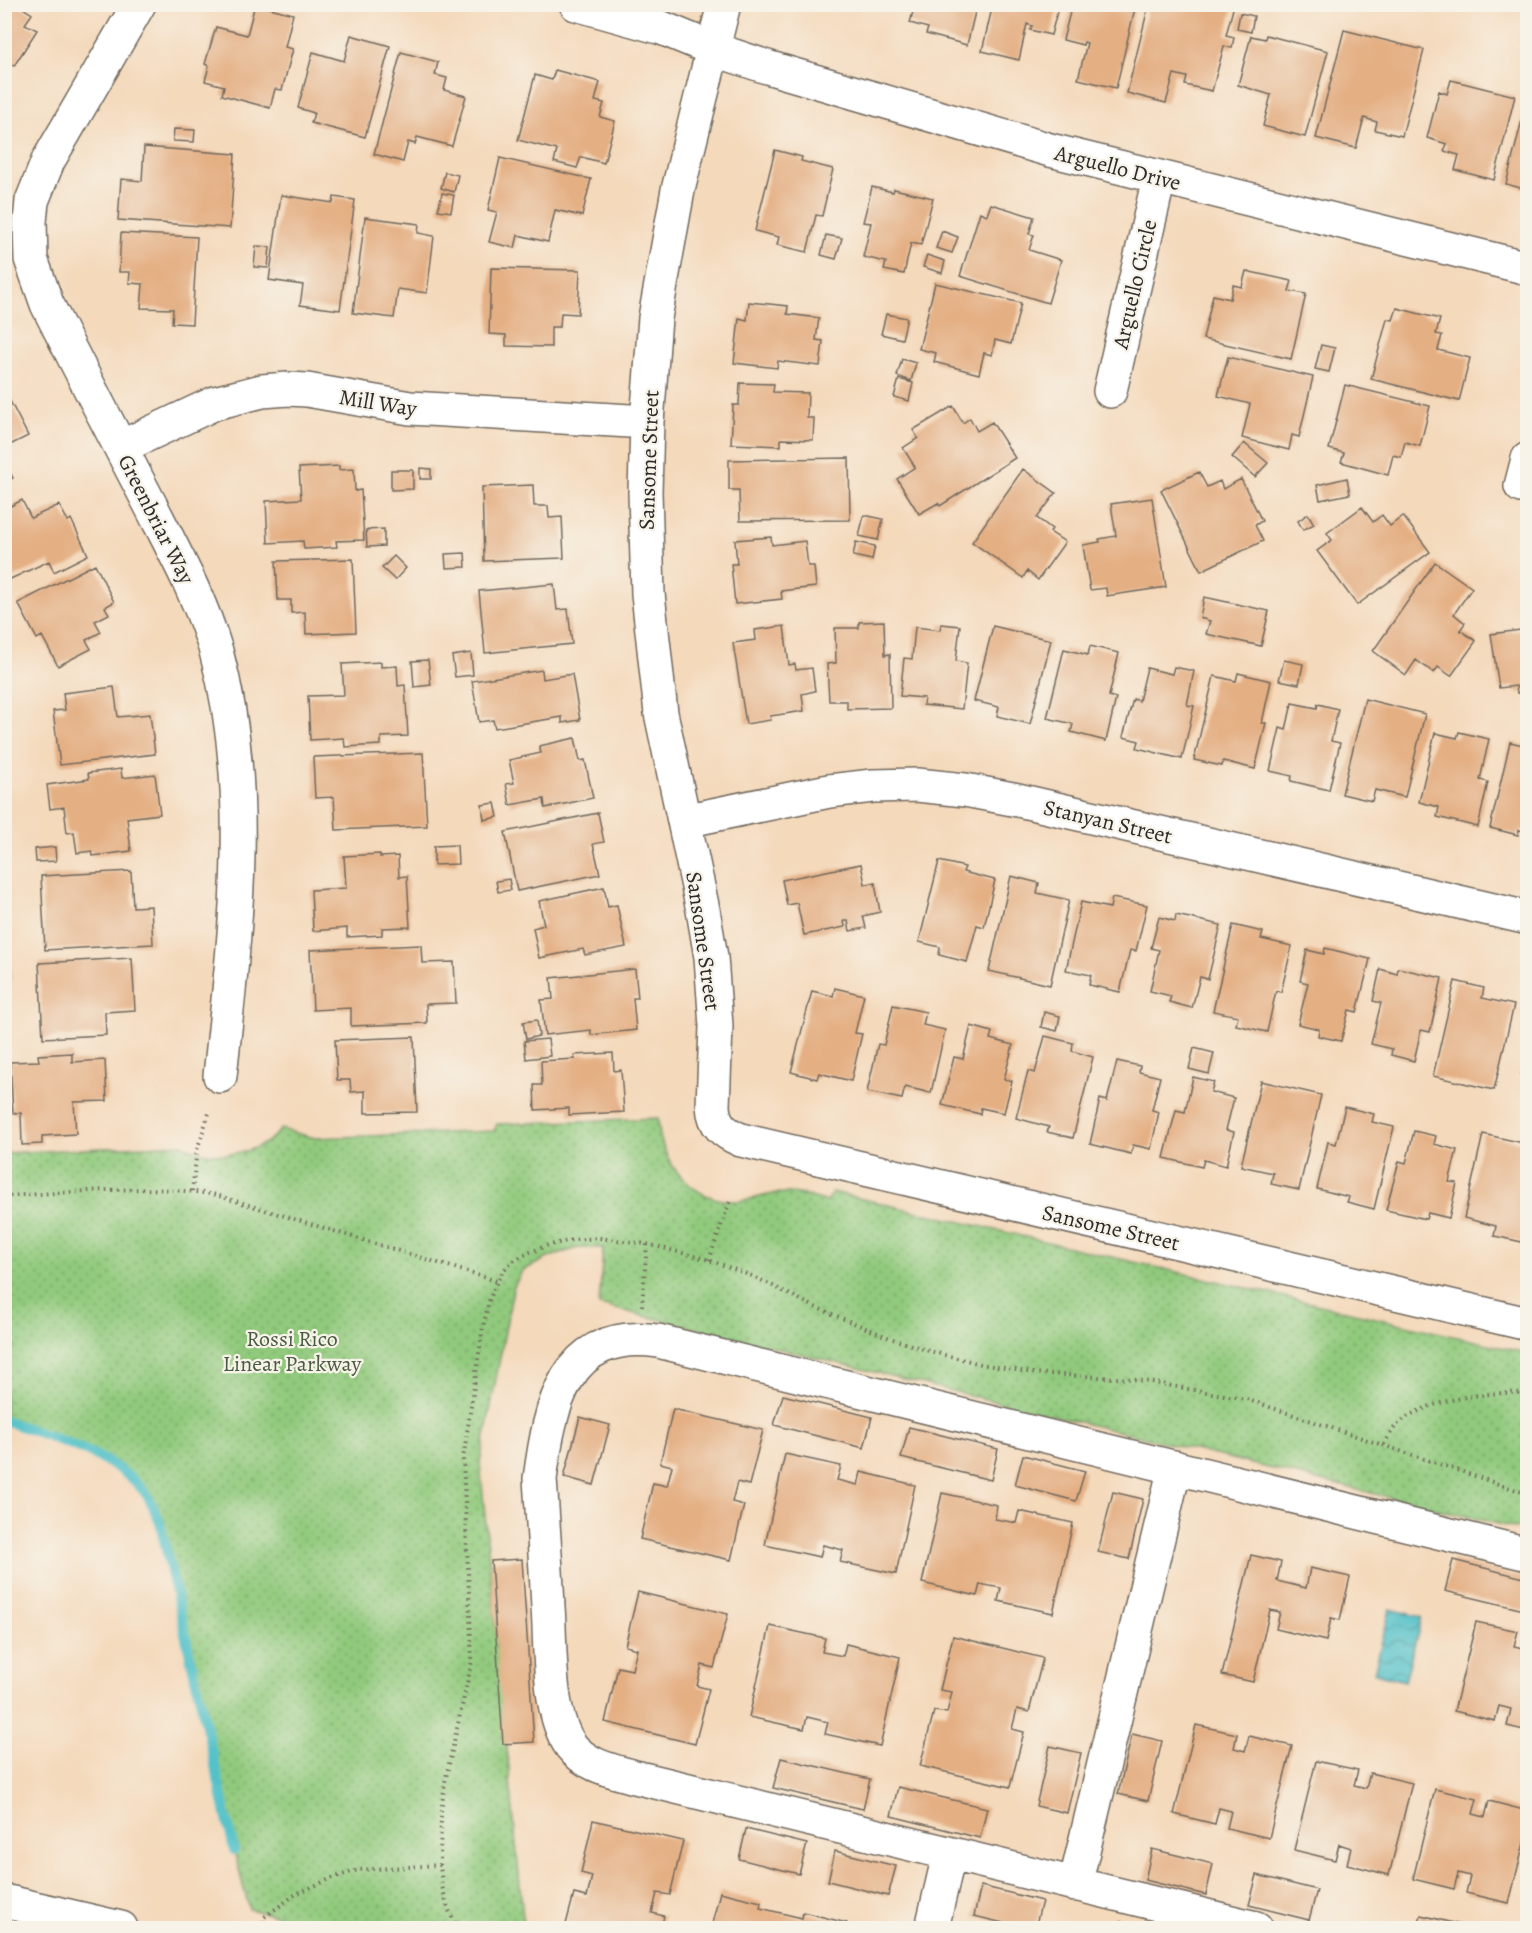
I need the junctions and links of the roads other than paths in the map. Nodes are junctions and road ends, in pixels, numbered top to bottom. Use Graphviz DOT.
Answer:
graph roads {
  1 [pos="139,4"];
  2 [pos="576,4"];
  3 [pos="724,4"];
  4 [pos="713,48"];
  5 [pos="1159,178"];
  6 [pos="1527,268"];
  7 [pos="1110,391"];
  8 [pos="647,422"];
  9 [pos="121,447"];
  10 [pos="684,821"];
  11 [pos="1527,918"];
  12 [pos="220,1076"];
  13 [pos="1527,1324"];
  14 [pos="1175,1467"];
  15 [pos="1527,1554"];
  16 [pos="949,1855"];
  17 [pos="1075,1885"];
  18 [pos="4,1901"];
  19 [pos="121,1929"];
  20 [pos="932,1929"];
  21 [pos="1256,1929"];
  1 -- 9 [label="street, Greenbriar Way"];
  2 -- 4 [label="street"];
  3 -- 4 [label="street, Sansome Street"];
  4 -- 5 [label="street, Arguello Drive"];
  4 -- 8 [label="street, Sansome Street"];
  5 -- 6 [label="street, Arguello Drive"];
  5 -- 7 [label="street, Arguello Circle"];
  8 -- 9 [label="street, Mill Way"];
  8 -- 10 [label="street, Sansome Street"];
  9 -- 12 [label="street, Greenbriar Way"];
  10 -- 11 [label="street, Stanyan Street"];
  10 -- 13 [label="street, Sansome Street"];
  14 -- 15 [label="street"];
  14 -- 16 [label="street"];
  14 -- 17 [label="street"];
  16 -- 17 [label="street"];
  16 -- 20 [label="street"];
  17 -- 21 [label="street"];
  18 -- 19 [label="street"];
}
